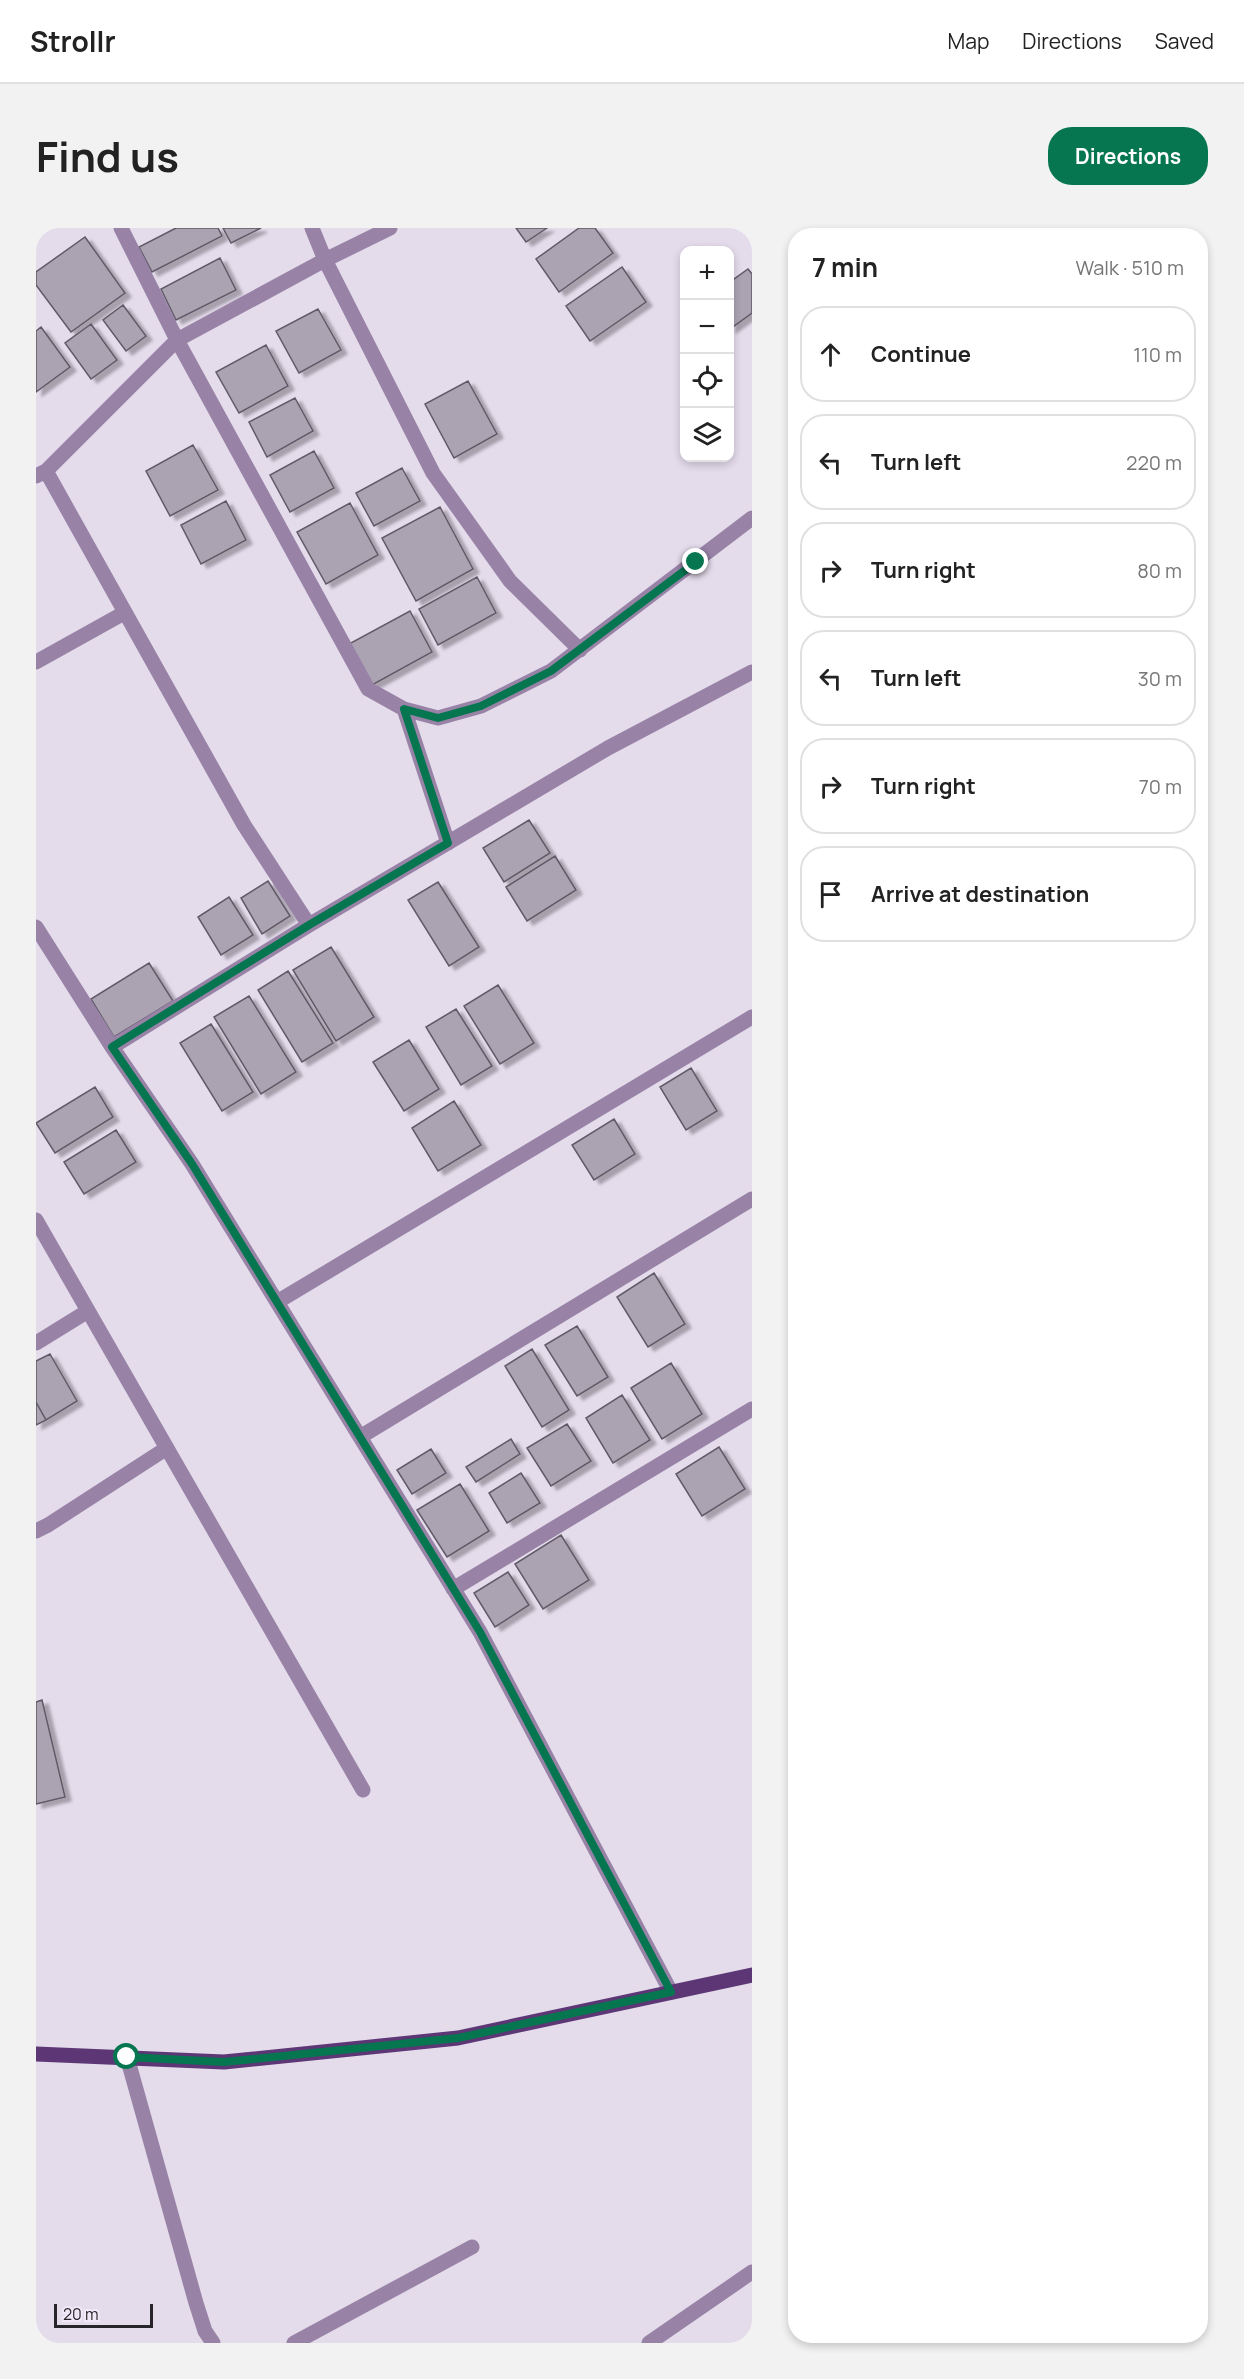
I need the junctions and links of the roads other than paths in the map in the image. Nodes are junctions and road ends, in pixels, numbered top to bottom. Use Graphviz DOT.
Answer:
graph roads {
  1 [pos="121,228"];
  2 [pos="312,228"];
  3 [pos="390,228"];
  4 [pos="325,260"];
  5 [pos="177,340"];
  6 [pos="41,474"];
  7 [pos="752,518"];
  8 [pos="124,613"];
  9 [pos="580,650"];
  10 [pos="36,662"];
  11 [pos="752,672"];
  12 [pos="404,709"];
  13 [pos="448,843"];
  14 [pos="309,925"];
  15 [pos="36,927"];
  16 [pos="752,1017"];
  17 [pos="112,1047"];
  18 [pos="752,1199"];
  19 [pos="36,1220"];
  20 [pos="277,1302"];
  21 [pos="88,1311"];
  22 [pos="36,1343"];
  23 [pos="752,1409"];
  24 [pos="360,1437"];
  25 [pos="167,1449"];
  26 [pos="36,1531"];
  27 [pos="453,1589"];
  28 [pos="363,1790"];
  29 [pos="752,1975"];
  30 [pos="671,1992"];
  31 [pos="36,2054"];
  32 [pos="127,2057"];
  33 [pos="472,2247"];
  34 [pos="750,2278"];
  35 [pos="213,2343"];
  36 [pos="294,2343"];
  37 [pos="649,2343"];
  1 -- 5 [label="street"];
  2 -- 4 [label="street"];
  3 -- 4 [label="street"];
  4 -- 5 [label="street"];
  4 -- 9 [label="street"];
  5 -- 6 [label="street"];
  5 -- 12 [label="street"];
  6 -- 8 [label="street"];
  7 -- 9 [label="street"];
  8 -- 10 [label="street"];
  8 -- 14 [label="street"];
  9 -- 12 [label="street"];
  11 -- 13 [label="street"];
  12 -- 13 [label="street"];
  13 -- 14 [label="street"];
  14 -- 17 [label="street"];
  15 -- 17 [label="street"];
  16 -- 20 [label="street"];
  17 -- 20 [label="street"];
  18 -- 24 [label="street"];
  19 -- 21 [label="street"];
  20 -- 24 [label="street"];
  21 -- 22 [label="street"];
  21 -- 25 [label="street"];
  23 -- 27 [label="street"];
  24 -- 27 [label="street"];
  25 -- 26 [label="street"];
  25 -- 28 [label="street"];
  27 -- 30 [label="street"];
  29 -- 30 [label="main road"];
  30 -- 32 [label="main road"];
  31 -- 32 [label="main road"];
  32 -- 35 [label="street"];
  33 -- 36 [label="street"];
  34 -- 37 [label="street"];
}
